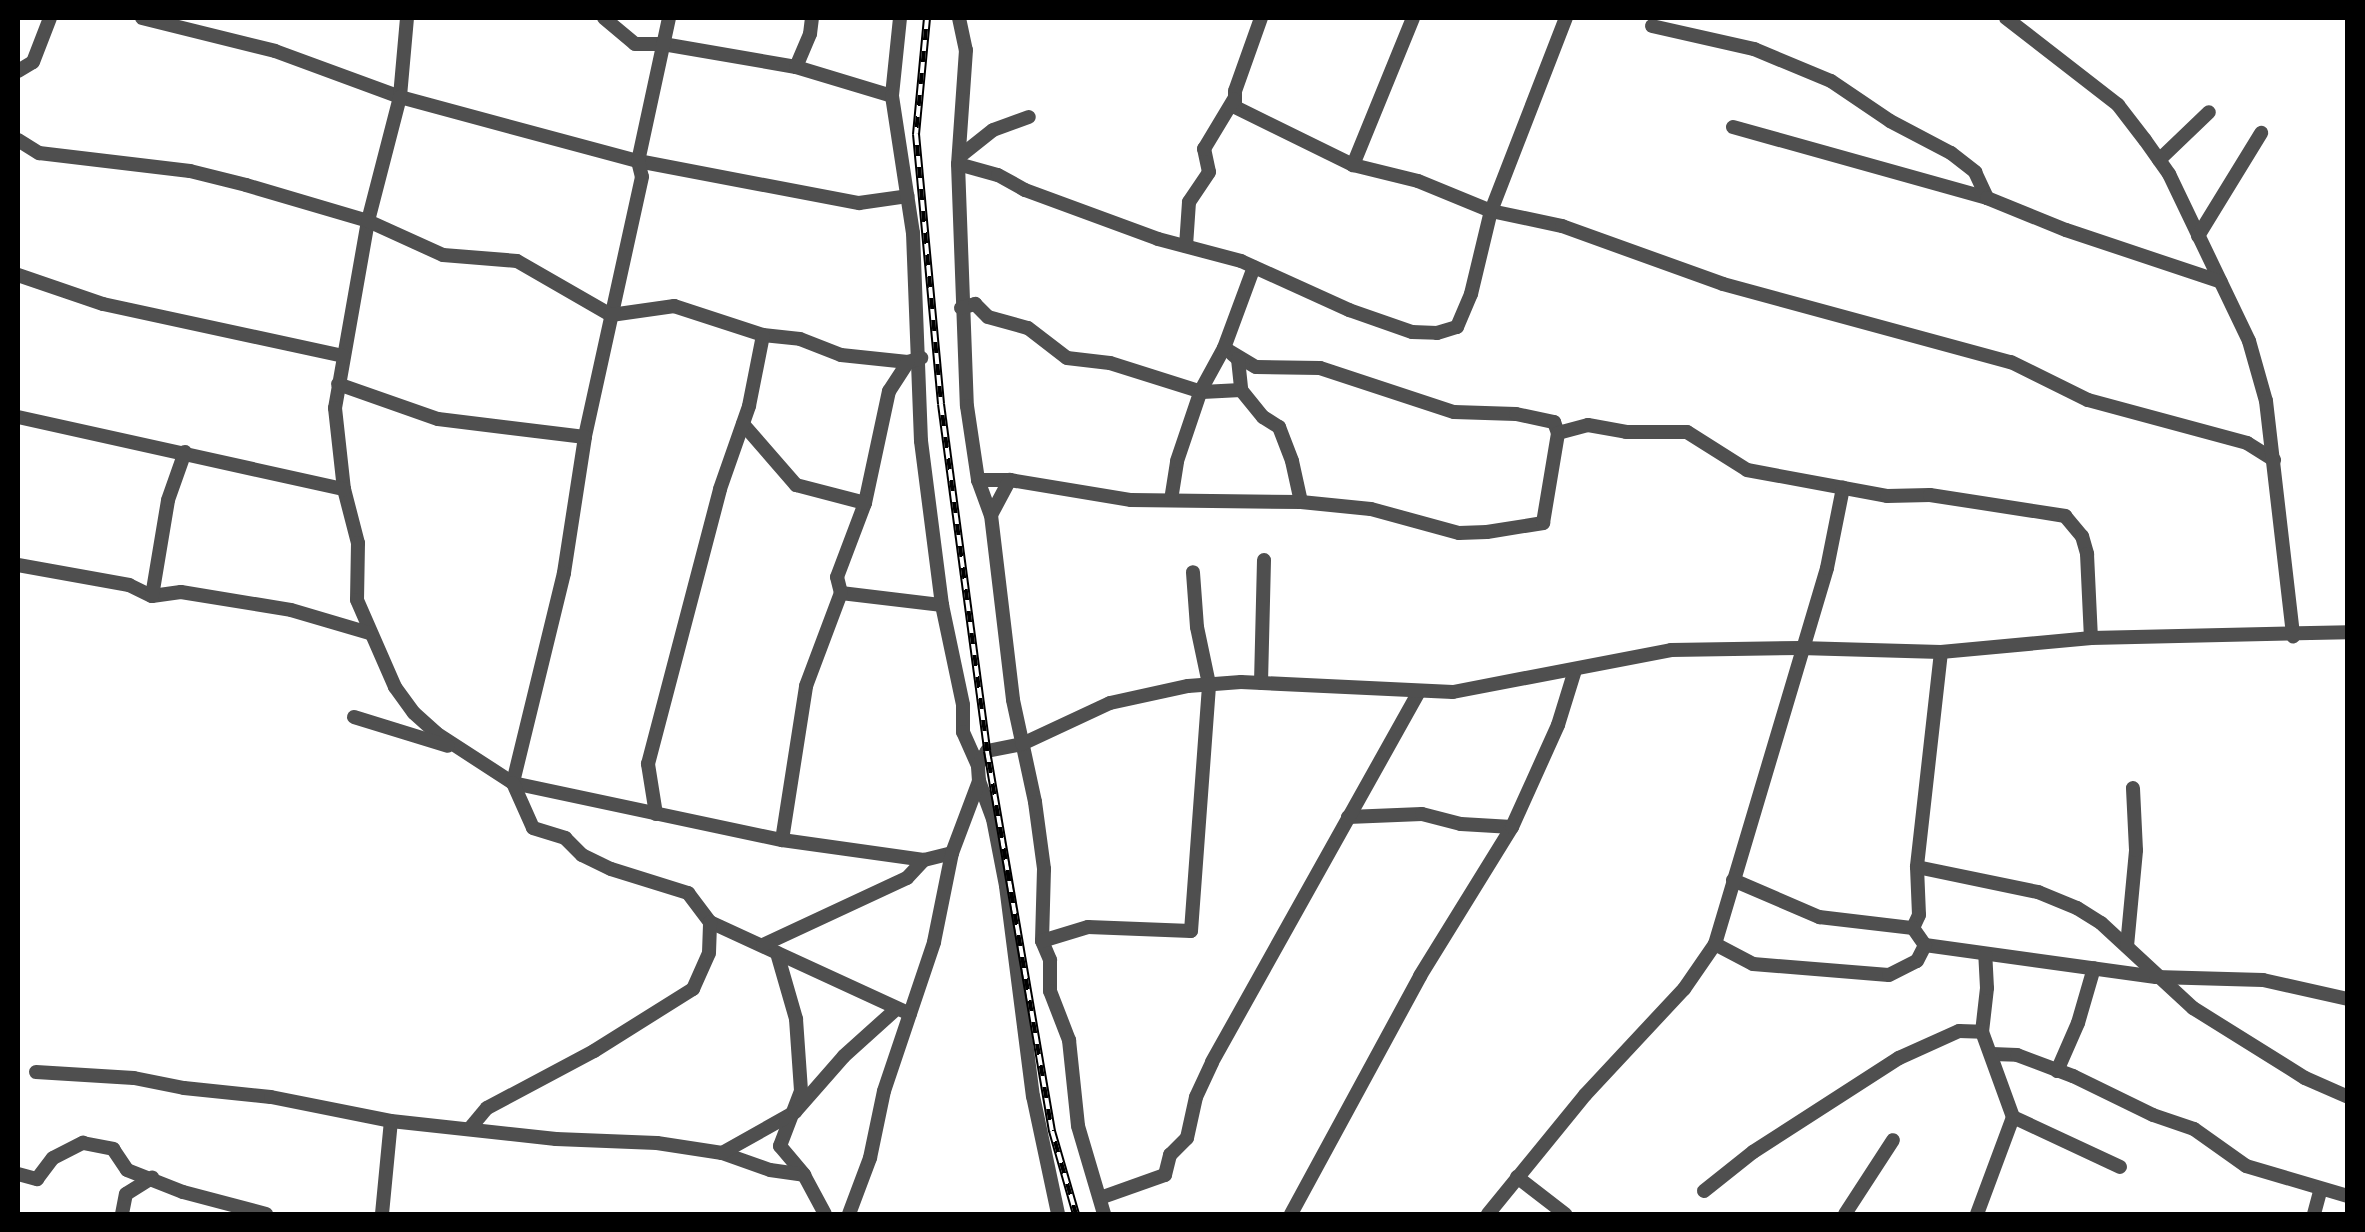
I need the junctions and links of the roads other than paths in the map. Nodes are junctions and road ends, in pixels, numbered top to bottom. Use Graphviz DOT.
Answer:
graph roads {
  1 [pos="50,18"];
  2 [pos="142,18"];
  3 [pos="406,18"];
  4 [pos="604,18"];
  5 [pos="669,18"];
  6 [pos="812,18"];
  7 [pos="900,18"];
  8 [pos="959,18"];
  9 [pos="1261,18"];
  10 [pos="1413,18"];
  11 [pos="1566,18"];
  12 [pos="2006,18"];
  13 [pos="1652,26"];
  14 [pos="663,44"];
  15 [pos="796,66"];
  16 [pos="18,71"];
  17 [pos="400,96"];
  18 [pos="892,96"];
  19 [pos="1234,100"];
  20 [pos="2208,112"];
  21 [pos="1029,116"];
  22 [pos="1733,127"];
  23 [pos="2261,133"];
  24 [pos="18,140"];
  25 [pos="2159,160"];
  26 [pos="638,161"];
  27 [pos="958,161"];
  28 [pos="1354,165"];
  29 [pos="908,196"];
  30 [pos="1987,198"];
  31 [pos="1491,211"];
  32 [pos="368,221"];
  33 [pos="2198,236"];
  34 [pos="1186,246"];
  35 [pos="1254,266"];
  36 [pos="18,275"];
  37 [pos="2221,282"];
  38 [pos="960,308"];
  39 [pos="611,315"];
  40 [pos="763,335"];
  41 [pos="1224,348"];
  42 [pos="343,356"];
  43 [pos="914,360"];
  44 [pos="338,384"];
  45 [pos="1241,390"];
  46 [pos="1201,391"];
  47 [pos="18,417"];
  48 [pos="743,424"];
  49 [pos="1558,433"];
  50 [pos="585,437"];
  51 [pos="185,452"];
  52 [pos="2274,460"];
  53 [pos="1176,461"];
  54 [pos="978,480"];
  55 [pos="1010,480"];
  56 [pos="1843,488"];
  57 [pos="344,489"];
  58 [pos="1171,500"];
  59 [pos="1193,502"];
  60 [pos="1301,502"];
  61 [pos="865,503"];
  62 [pos="991,515"];
  63 [pos="1264,560"];
  64 [pos="18,564"];
  65 [pos="1193,572"];
  66 [pos="841,594"];
  67 [pos="152,596"];
  68 [pos="942,606"];
  69 [pos="369,632"];
  70 [pos="2348,632"];
  71 [pos="2293,636"];
  72 [pos="2091,638"];
  73 [pos="1800,648"];
  74 [pos="1941,652"];
  75 [pos="1574,670"];
  76 [pos="1262,683"];
  77 [pos="1208,684"];
  78 [pos="1419,692"];
  79 [pos="354,717"];
  80 [pos="1022,744"];
  81 [pos="458,749"];
  82 [pos="978,773"];
  83 [pos="512,783"];
  84 [pos="2133,788"];
  85 [pos="656,814"];
  86 [pos="1348,817"];
  87 [pos="1512,827"];
  88 [pos="782,840"];
  89 [pos="952,853"];
  90 [pos="924,860"];
  91 [pos="1918,867"];
  92 [pos="1733,880"];
  93 [pos="710,922"];
  94 [pos="1913,928"];
  95 [pos="1042,941"];
  96 [pos="1715,944"];
  97 [pos="1925,945"];
  98 [pos="2127,946"];
  99 [pos="770,949"];
  100 [pos="1985,955"];
  101 [pos="2094,968"];
  102 [pos="2156,977"];
  103 [pos="2348,999"];
  104 [pos="895,1010"];
  105 [pos="910,1014"];
  106 [pos="1982,1032"];
  107 [pos="1992,1054"];
  108 [pos="2057,1070"];
  109 [pos="36,1072"];
  110 [pos="2348,1097"];
  111 [pos="796,1112"];
  112 [pos="2013,1117"];
  113 [pos="391,1122"];
  114 [pos="471,1128"];
  115 [pos="1893,1140"];
  116 [pos="722,1153"];
  117 [pos="2120,1167"];
  118 [pos="18,1174"];
  119 [pos="804,1175"];
  120 [pos="1517,1177"];
  121 [pos="153,1178"];
  122 [pos="1704,1191"];
  123 [pos="2320,1191"];
  124 [pos="2348,1196"];
  125 [pos="1100,1198"];
  126 [pos="122,1214"];
  127 [pos="266,1214"];
  128 [pos="382,1214"];
  129 [pos="825,1214"];
  130 [pos="849,1214"];
  131 [pos="1058,1214"];
  132 [pos="1104,1214"];
  133 [pos="1291,1214"];
  134 [pos="1488,1214"];
  135 [pos="1566,1214"];
  136 [pos="1847,1214"];
  137 [pos="1977,1214"];
  138 [pos="2314,1214"];
  1 -- 16 [label="street"];
  2 -- 17 [label="street"];
  3 -- 17 [label="street"];
  4 -- 14 [label="street"];
  5 -- 14 [label="street"];
  6 -- 15 [label="street"];
  7 -- 18 [label="street"];
  8 -- 27 [label="street"];
  9 -- 19 [label="street"];
  10 -- 28 [label="street"];
  11 -- 31 [label="street"];
  12 -- 25 [label="street"];
  13 -- 30 [label="street"];
  14 -- 15 [label="street"];
  14 -- 26 [label="street"];
  15 -- 18 [label="street"];
  17 -- 26 [label="street"];
  17 -- 32 [label="street"];
  18 -- 29 [label="street"];
  19 -- 28 [label="street"];
  19 -- 34 [label="street"];
  20 -- 25 [label="street"];
  21 -- 27 [label="street"];
  22 -- 30 [label="street"];
  23 -- 33 [label="street"];
  24 -- 32 [label="street"];
  25 -- 33 [label="street"];
  26 -- 29 [label="street"];
  26 -- 39 [label="street"];
  27 -- 34 [label="street"];
  27 -- 38 [label="street"];
  28 -- 31 [label="street"];
  29 -- 43 [label="street"];
  30 -- 37 [label="street"];
  31 -- 35 [label="street"];
  31 -- 52 [label="street"];
  32 -- 39 [label="street"];
  32 -- 42 [label="street"];
  33 -- 37 [label="street"];
  34 -- 35 [label="street"];
  35 -- 41 [label="street"];
  36 -- 42 [label="street"];
  37 -- 52 [label="street"];
  38 -- 46 [label="street"];
  38 -- 54 [label="street"];
  39 -- 40 [label="street"];
  39 -- 50 [label="street"];
  40 -- 43 [label="street"];
  40 -- 48 [label="street"];
  41 -- 45 [label="street"];
  41 -- 46 [label="street"];
  41 -- 49 [label="street"];
  42 -- 44 [label="street"];
  43 -- 61 [label="street"];
  43 -- 68 [label="street"];
  44 -- 50 [label="street"];
  44 -- 57 [label="street"];
  45 -- 46 [label="street"];
  45 -- 60 [label="street"];
  46 -- 53 [label="street"];
  47 -- 51 [label="street"];
  48 -- 61 [label="street"];
  48 -- 85 [label="street"];
  49 -- 56 [label="street"];
  49 -- 60 [label="street"];
  50 -- 83 [label="street"];
  51 -- 57 [label="street"];
  51 -- 67 [label="street"];
  52 -- 71 [label="street"];
  53 -- 58 [label="street"];
  53 -- 59 [label="street"];
  54 -- 55 [label="street"];
  54 -- 62 [label="street"];
  55 -- 58 [label="street"];
  55 -- 62 [label="street"];
  56 -- 72 [label="street"];
  56 -- 73 [label="street"];
  57 -- 69 [label="street"];
  58 -- 59 [label="street"];
  59 -- 60 [label="street"];
  61 -- 66 [label="street"];
  62 -- 80 [label="street"];
  63 -- 76 [label="street"];
  64 -- 67 [label="street"];
  65 -- 77 [label="street"];
  66 -- 68 [label="street"];
  66 -- 88 [label="street"];
  67 -- 69 [label="street"];
  68 -- 82 [label="street"];
  69 -- 81 [label="street"];
  70 -- 71 [label="street"];
  71 -- 72 [label="street"];
  72 -- 74 [label="street"];
  73 -- 74 [label="street"];
  73 -- 75 [label="street"];
  73 -- 92 [label="street"];
  74 -- 91 [label="street"];
  75 -- 78 [label="street"];
  75 -- 87 [label="street"];
  76 -- 77 [label="street"];
  76 -- 78 [label="street"];
  77 -- 80 [label="street"];
  77 -- 95 [label="street"];
  78 -- 86 [label="street"];
  79 -- 81 [label="street"];
  80 -- 82 [label="street"];
  80 -- 95 [label="street"];
  81 -- 83 [label="street"];
  82 -- 89 [label="street"];
  82 -- 131 [label="street"];
  83 -- 85 [label="street"];
  83 -- 93 [label="street"];
  84 -- 98 [label="street"];
  85 -- 88 [label="street"];
  86 -- 87 [label="street"];
  86 -- 125 [label="street"];
  87 -- 133 [label="street"];
  88 -- 90 [label="street"];
  89 -- 90 [label="street"];
  89 -- 105 [label="street"];
  90 -- 99 [label="street"];
  91 -- 94 [label="street"];
  91 -- 98 [label="street"];
  92 -- 94 [label="street"];
  92 -- 96 [label="street"];
  93 -- 99 [label="street"];
  93 -- 114 [label="street"];
  94 -- 97 [label="street"];
  95 -- 125 [label="street"];
  96 -- 97 [label="street"];
  96 -- 120 [label="street"];
  97 -- 100 [label="street"];
  98 -- 102 [label="street"];
  99 -- 104 [label="street"];
  99 -- 111 [label="street"];
  100 -- 101 [label="street"];
  100 -- 106 [label="street"];
  101 -- 102 [label="street"];
  101 -- 108 [label="street"];
  102 -- 103 [label="street"];
  102 -- 110 [label="street"];
  104 -- 105 [label="street"];
  104 -- 111 [label="street"];
  105 -- 130 [label="street"];
  106 -- 107 [label="street"];
  106 -- 122 [label="street"];
  107 -- 108 [label="street"];
  107 -- 112 [label="street"];
  108 -- 123 [label="street"];
  109 -- 113 [label="street"];
  111 -- 116 [label="street"];
  111 -- 119 [label="street"];
  112 -- 117 [label="street"];
  112 -- 137 [label="street"];
  113 -- 114 [label="street"];
  113 -- 128 [label="street"];
  114 -- 116 [label="street"];
  115 -- 136 [label="street"];
  116 -- 119 [label="street"];
  118 -- 121 [label="street"];
  119 -- 129 [label="street"];
  120 -- 134 [label="street"];
  120 -- 135 [label="street"];
  121 -- 126 [label="street"];
  121 -- 127 [label="street"];
  123 -- 124 [label="street"];
  123 -- 138 [label="street"];
  125 -- 132 [label="street"];
}
